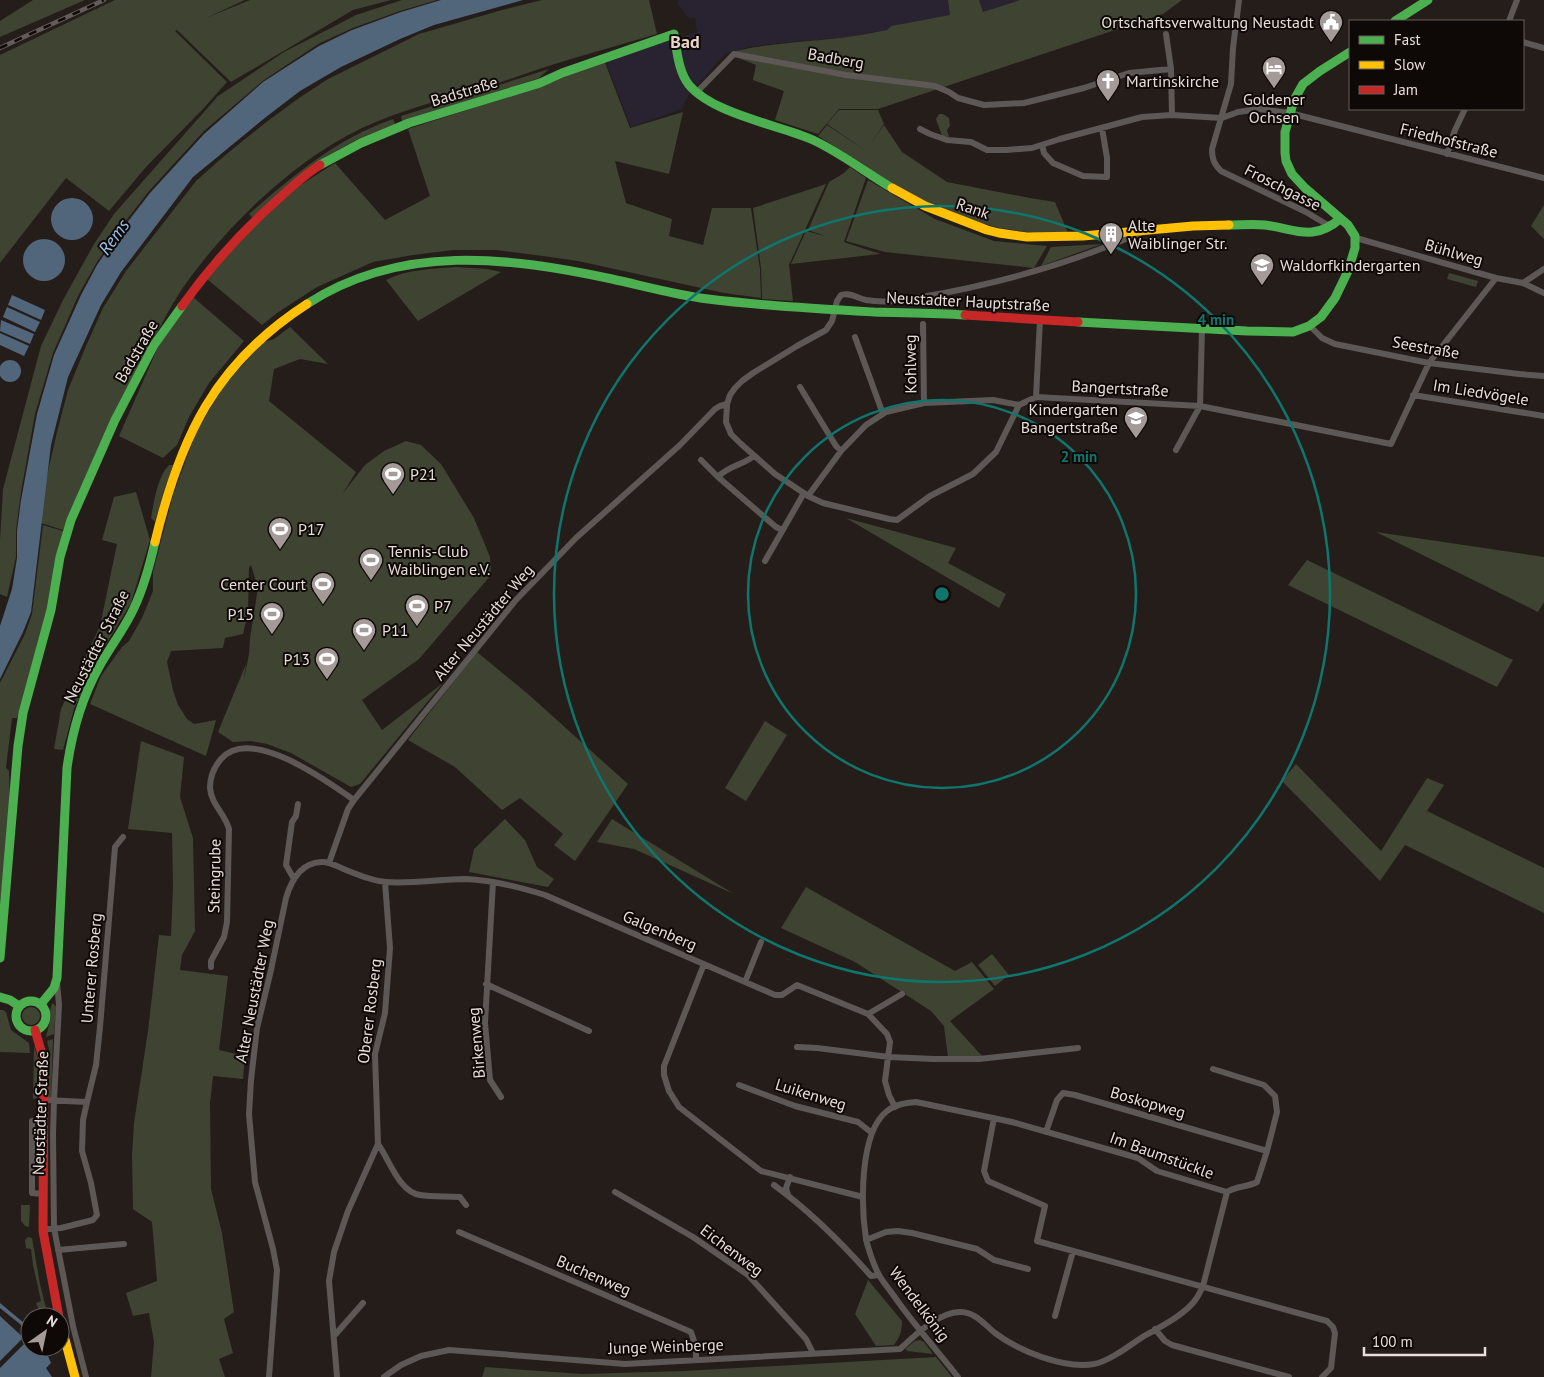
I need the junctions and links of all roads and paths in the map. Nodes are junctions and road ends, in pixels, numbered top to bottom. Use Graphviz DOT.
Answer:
graph roads {
  1 [pos="1239,0"];
  2 [pos="1428,0"];
  3 [pos="1517,0"];
  4 [pos="1397,20"];
  5 [pos="1509,20"];
  6 [pos="1166,34"];
  7 [pos="662,37"];
  8 [pos="1524,42"];
  9 [pos="1544,48"];
  10 [pos="1349,53"];
  11 [pos="1170,69"];
  12 [pos="697,92"];
  13 [pos="1465,110"];
  14 [pos="1290,113"];
  15 [pos="1172,115"];
  16 [pos="1222,118"];
  17 [pos="1102,128"];
  18 [pos="920,129"];
  19 [pos="1042,145"];
  20 [pos="1448,154"];
  21 [pos="1544,178"];
  22 [pos="1338,222"];
  23 [pos="1145,230"];
  24 [pos="1356,238"];
  25 [pos="1544,269"];
  26 [pos="1496,278"];
  27 [pos="1523,283"];
  28 [pos="1544,293"];
  29 [pos="835,310"];
  30 [pos="292,313"];
  31 [pos="1040,320"];
  32 [pos="923,324"];
  33 [pos="1310,326"];
  34 [pos="1202,329"];
  35 [pos="855,337"];
  36 [pos="1429,363"];
  37 [pos="1544,376"];
  38 [pos="800,387"];
  39 [pos="1413,395"];
  40 [pos="1036,397"];
  41 [pos="924,403"];
  42 [pos="727,404"];
  43 [pos="1019,405"];
  44 [pos="1200,406"];
  45 [pos="883,414"];
  46 [pos="1544,416"];
  47 [pos="1176,450"];
  48 [pos="841,451"];
  49 [pos="754,456"];
  50 [pos="701,460"];
  51 [pos="718,477"];
  52 [pos="806,494"];
  53 [pos="782,530"];
  54 [pos="765,561"];
  55 [pos="354,800"];
  56 [pos="298,804"];
  57 [pos="123,837"];
  58 [pos="329,862"];
  59 [pos="294,878"];
  60 [pos="385,882"];
  61 [pos="493,882"];
  62 [pos="761,942"];
  63 [pos="0,958"];
  64 [pos="704,964"];
  65 [pos="211,967"];
  66 [pos="56,978"];
  67 [pos="745,982"];
  68 [pos="486,984"];
  69 [pos="902,994"];
  70 [pos="0,996"];
  71 [pos="41,1004"];
  72 [pos="20,1006"];
  73 [pos="868,1014"];
  74 [pos="36,1030"];
  75 [pos="589,1031"];
  76 [pos="797,1047"];
  77 [pos="1078,1048"];
  78 [pos="889,1057"];
  79 [pos="1213,1069"];
  80 [pos="740,1085"];
  81 [pos="501,1097"];
  82 [pos="44,1100"];
  83 [pos="54,1100"];
  84 [pos="87,1102"];
  85 [pos="894,1107"];
  86 [pos="994,1118"];
  87 [pos="1046,1132"];
  88 [pos="872,1133"];
  89 [pos="378,1144"];
  90 [pos="1267,1151"];
  91 [pos="790,1178"];
  92 [pos="774,1185"];
  93 [pos="615,1192"];
  94 [pos="1227,1192"];
  95 [pos="788,1195"];
  96 [pos="863,1197"];
  97 [pos="466,1206"];
  98 [pos="58,1228"];
  99 [pos="43,1229"];
  100 [pos="459,1232"];
  101 [pos="866,1240"];
  102 [pos="124,1244"];
  103 [pos="58,1250"];
  104 [pos="1073,1251"];
  105 [pos="1028,1270"];
  106 [pos="879,1275"];
  107 [pos="1203,1286"];
  108 [pos="363,1303"];
  109 [pos="56,1307"];
  110 [pos="1055,1316"];
  111 [pos="1155,1329"];
  112 [pos="919,1331"];
  113 [pos="334,1336"];
  114 [pos="80,1350"];
  115 [pos="813,1352"];
  116 [pos="70,1353"];
  117 [pos="70,1357"];
  118 [pos="696,1360"];
  119 [pos="75,1377"];
  120 [pos="86,1377"];
  121 [pos="269,1377"];
  122 [pos="337,1377"];
  123 [pos="384,1377"];
  124 [pos="958,1377"];
  125 [pos="1289,1377"];
  126 [pos="1322,1377"];
  1 -- 16 [label="street"];
  2 -- 4 [label="street"];
  3 -- 5 [label="street"];
  6 -- 11 [label="street"];
  7 -- 12 [label="street, Rank"];
  7 -- 63 [label="street, Badstraße"];
  8 -- 9 [label="street"];
  10 -- 14 [label="street"];
  11 -- 12 [label="street, Badberg"];
  11 -- 15 [label="street"];
  12 -- 23 [label="street, Rank"];
  13 -- 20 [label="street"];
  14 -- 16 [label="street, Friedhofstraße"];
  14 -- 20 [label="street, Friedhofstraße"];
  14 -- 22 [label="street"];
  15 -- 16 [label="street"];
  15 -- 17 [label="street"];
  16 -- 22 [label="street, Froschgasse"];
  17 -- 19 [label="street"];
  17 -- 19 [label="street"];
  18 -- 19 [label="street"];
  20 -- 21 [label="street, Friedhofstraße"];
  22 -- 23 [label="street, Rank"];
  22 -- 24 [label="street"];
  23 -- 29 [label="street"];
  24 -- 26 [label="street, Bühlweg"];
  24 -- 33 [label="street"];
  25 -- 27 [label="street"];
  26 -- 27 [label="street, Bühlweg"];
  26 -- 36 [label="street"];
  27 -- 28 [label="street, Bühlweg"];
  29 -- 30 [label="street, Neustadter Hauptstraße"];
  29 -- 31 [label="street, Neustadter Hauptstraße"];
  29 -- 42 [label="street"];
  30 -- 66 [label="street, Neustädter Straße"];
  31 -- 34 [label="street, Neustadter Hauptstraße"];
  31 -- 40 [label="street"];
  32 -- 41 [label="street, Kohlweg"];
  33 -- 34 [label="street, Neustadter Hauptstraße"];
  33 -- 36 [label="street, Seestraße"];
  34 -- 44 [label="street"];
  35 -- 45 [label="street"];
  36 -- 37 [label="street, Seestraße"];
  36 -- 39 [label="street"];
  38 -- 48 [label="street"];
  39 -- 44 [label="street, Bangertstraße"];
  39 -- 46 [label="street, Im Liedvögele"];
  40 -- 43 [label="street, Bangertstraße"];
  40 -- 44 [label="street, Bangertstraße"];
  41 -- 43 [label="street"];
  41 -- 45 [label="street"];
  42 -- 49 [label="street"];
  42 -- 55 [label="street, Alter Neustädter Weg"];
  43 -- 52 [label="street"];
  44 -- 47 [label="street"];
  45 -- 48 [label="street"];
  48 -- 52 [label="street"];
  49 -- 51 [label="street"];
  49 -- 52 [label="street"];
  50 -- 51 [label="street"];
  51 -- 53 [label="street"];
  52 -- 53 [label="street"];
  53 -- 54 [label="street"];
  55 -- 58 [label="street, Alter Neustädter Weg"];
  55 -- 65 [label="street, Steingrube"];
  56 -- 59 [label="street"];
  57 -- 84 [label="street, Unterer Rosberg"];
  58 -- 59 [label="street"];
  58 -- 60 [label="street, Galgenberg"];
  59 -- 121 [label="street, Alter Neustädter Weg"];
  60 -- 61 [label="street, Galgenberg"];
  60 -- 89 [label="street, Oberer Rosberg"];
  61 -- 64 [label="street, Galgenberg"];
  61 -- 68 [label="street, Birkenweg"];
  62 -- 67 [label="street"];
  64 -- 67 [label="street"];
  64 -- 91 [label="street, Galgenberg"];
  66 -- 71 [label="street, Neustädter Straße"];
  66 -- 83 [label="street, Neustädter Straße"];
  67 -- 73 [label="street"];
  68 -- 75 [label="street, Birkenweg"];
  68 -- 81 [label="street, Birkenweg"];
  69 -- 73 [label="street"];
  70 -- 72 [label="street"];
  71 -- 72 [label="street"];
  71 -- 74 [label="street"];
  72 -- 74 [label="street"];
  73 -- 78 [label="street"];
  74 -- 82 [label="street, Neustädter Straße"];
  76 -- 78 [label="street"];
  77 -- 78 [label="street"];
  78 -- 85 [label="street"];
  79 -- 90 [label="street"];
  80 -- 88 [label="street, Luikenweg"];
  82 -- 83 [label="street"];
  82 -- 99 [label="street, Neustädter Straße"];
  83 -- 84 [label="street"];
  83 -- 98 [label="street, Neustädter Straße"];
  84 -- 98 [label="street, Unterer Rosberg"];
  85 -- 86 [label="street"];
  85 -- 88 [label="street, Wendelkönig"];
  86 -- 87 [label="street, Im Baumstückle"];
  86 -- 104 [label="street"];
  87 -- 90 [label="street, Boskopweg"];
  87 -- 94 [label="street, Im Baumstückle"];
  88 -- 96 [label="street, Wendelkönig"];
  89 -- 97 [label="street, Oberer Rosberg"];
  89 -- 113 [label="street, Oberer Rosberg"];
  90 -- 94 [label="street"];
  91 -- 95 [label="street"];
  91 -- 96 [label="street, Galgenberg"];
  92 -- 95 [label="street"];
  93 -- 115 [label="street, Eichenweg"];
  94 -- 107 [label="street, Im Baumstückle"];
  95 -- 106 [label="street"];
  96 -- 101 [label="street, Wendelkönig"];
  98 -- 99 [label="street, Unterer Rosberg"];
  98 -- 103 [label="street, Neustädter Straße"];
  99 -- 109 [label="street, Neustädter Straße"];
  100 -- 118 [label="street, Buchenweg"];
  101 -- 105 [label="street"];
  101 -- 106 [label="street, Wendelkönig"];
  102 -- 103 [label="street"];
  103 -- 114 [label="street, Neustädter Straße"];
  104 -- 107 [label="street"];
  104 -- 110 [label="street"];
  106 -- 112 [label="street, Wendelkönig"];
  107 -- 111 [label="street, Im Baumstückle"];
  107 -- 126 [label="street"];
  108 -- 113 [label="street"];
  111 -- 112 [label="street, Im Baumstückle"];
  111 -- 125 [label="street"];
  112 -- 115 [label="street, Junge Weinberge"];
  112 -- 124 [label="street, Wendelkönig"];
  113 -- 122 [label="street, Oberer Rosberg"];
  114 -- 116 [label="street"];
  114 -- 120 [label="street, Neustädter Straße"];
  115 -- 118 [label="street, Junge Weinberge"];
  117 -- 119 [label="street"];
  118 -- 123 [label="street, Junge Weinberge"];
}
